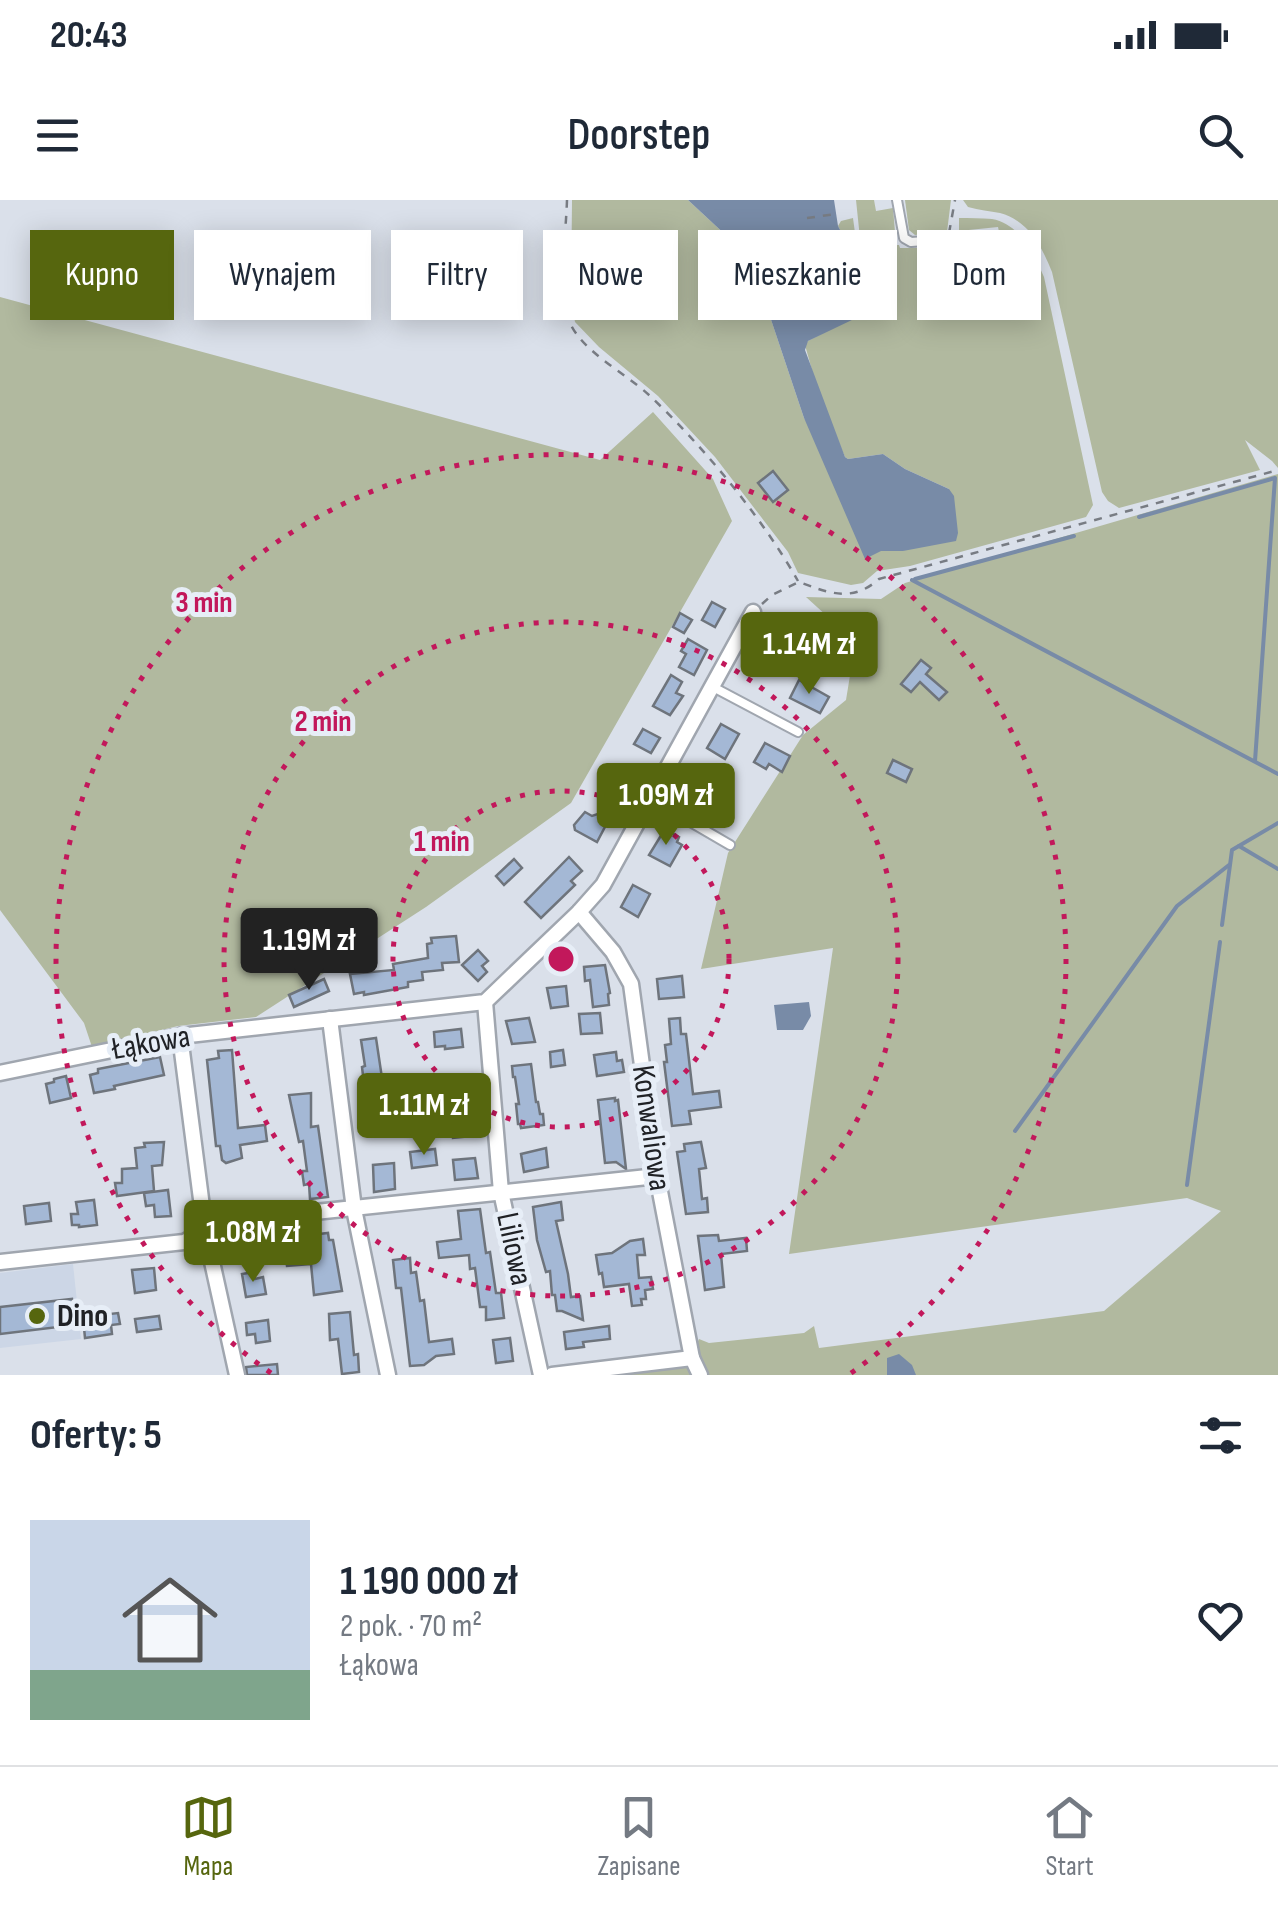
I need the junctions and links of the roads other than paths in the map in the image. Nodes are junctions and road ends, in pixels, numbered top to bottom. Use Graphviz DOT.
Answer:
graph roads {
  1 [pos="897,200"];
  2 [pos="917,242"];
  3 [pos="754,612"];
  4 [pos="713,687"];
  5 [pos="798,732"];
  6 [pos="651,799"];
  7 [pos="730,845"];
  8 [pos="579,912"];
  9 [pos="485,1002"];
  10 [pos="330,1019"];
  11 [pos="180,1036"];
  12 [pos="0,1073"];
  13 [pos="657,1176"];
  14 [pos="501,1192"];
  15 [pos="354,1209"];
  16 [pos="206,1230"];
  17 [pos="0,1262"];
  18 [pos="692,1358"];
  19 [pos="237,1375"];
  20 [pos="388,1375"];
  21 [pos="541,1375"];
  22 [pos="552,1375"];
  23 [pos="700,1375"];
  1 -- 2 [label="lane"];
  3 -- 4 [label="street"];
  4 -- 5 [label="lane"];
  4 -- 6 [label="street"];
  6 -- 7 [label="lane"];
  6 -- 8 [label="street"];
  8 -- 9 [label="street"];
  8 -- 13 [label="street, Konwaliowa"];
  9 -- 10 [label="street, Łąkowa"];
  9 -- 14 [label="street, Liliowa"];
  10 -- 11 [label="street, Łąkowa"];
  10 -- 15 [label="street"];
  11 -- 12 [label="street, Łąkowa"];
  11 -- 16 [label="street"];
  13 -- 14 [label="street"];
  13 -- 18 [label="street, Konwaliowa"];
  14 -- 15 [label="street"];
  14 -- 21 [label="street, Liliowa"];
  15 -- 16 [label="street"];
  15 -- 20 [label="street"];
  16 -- 17 [label="street"];
  16 -- 19 [label="street"];
  18 -- 22 [label="street"];
  18 -- 23 [label="street, Konwaliowa"];
}
